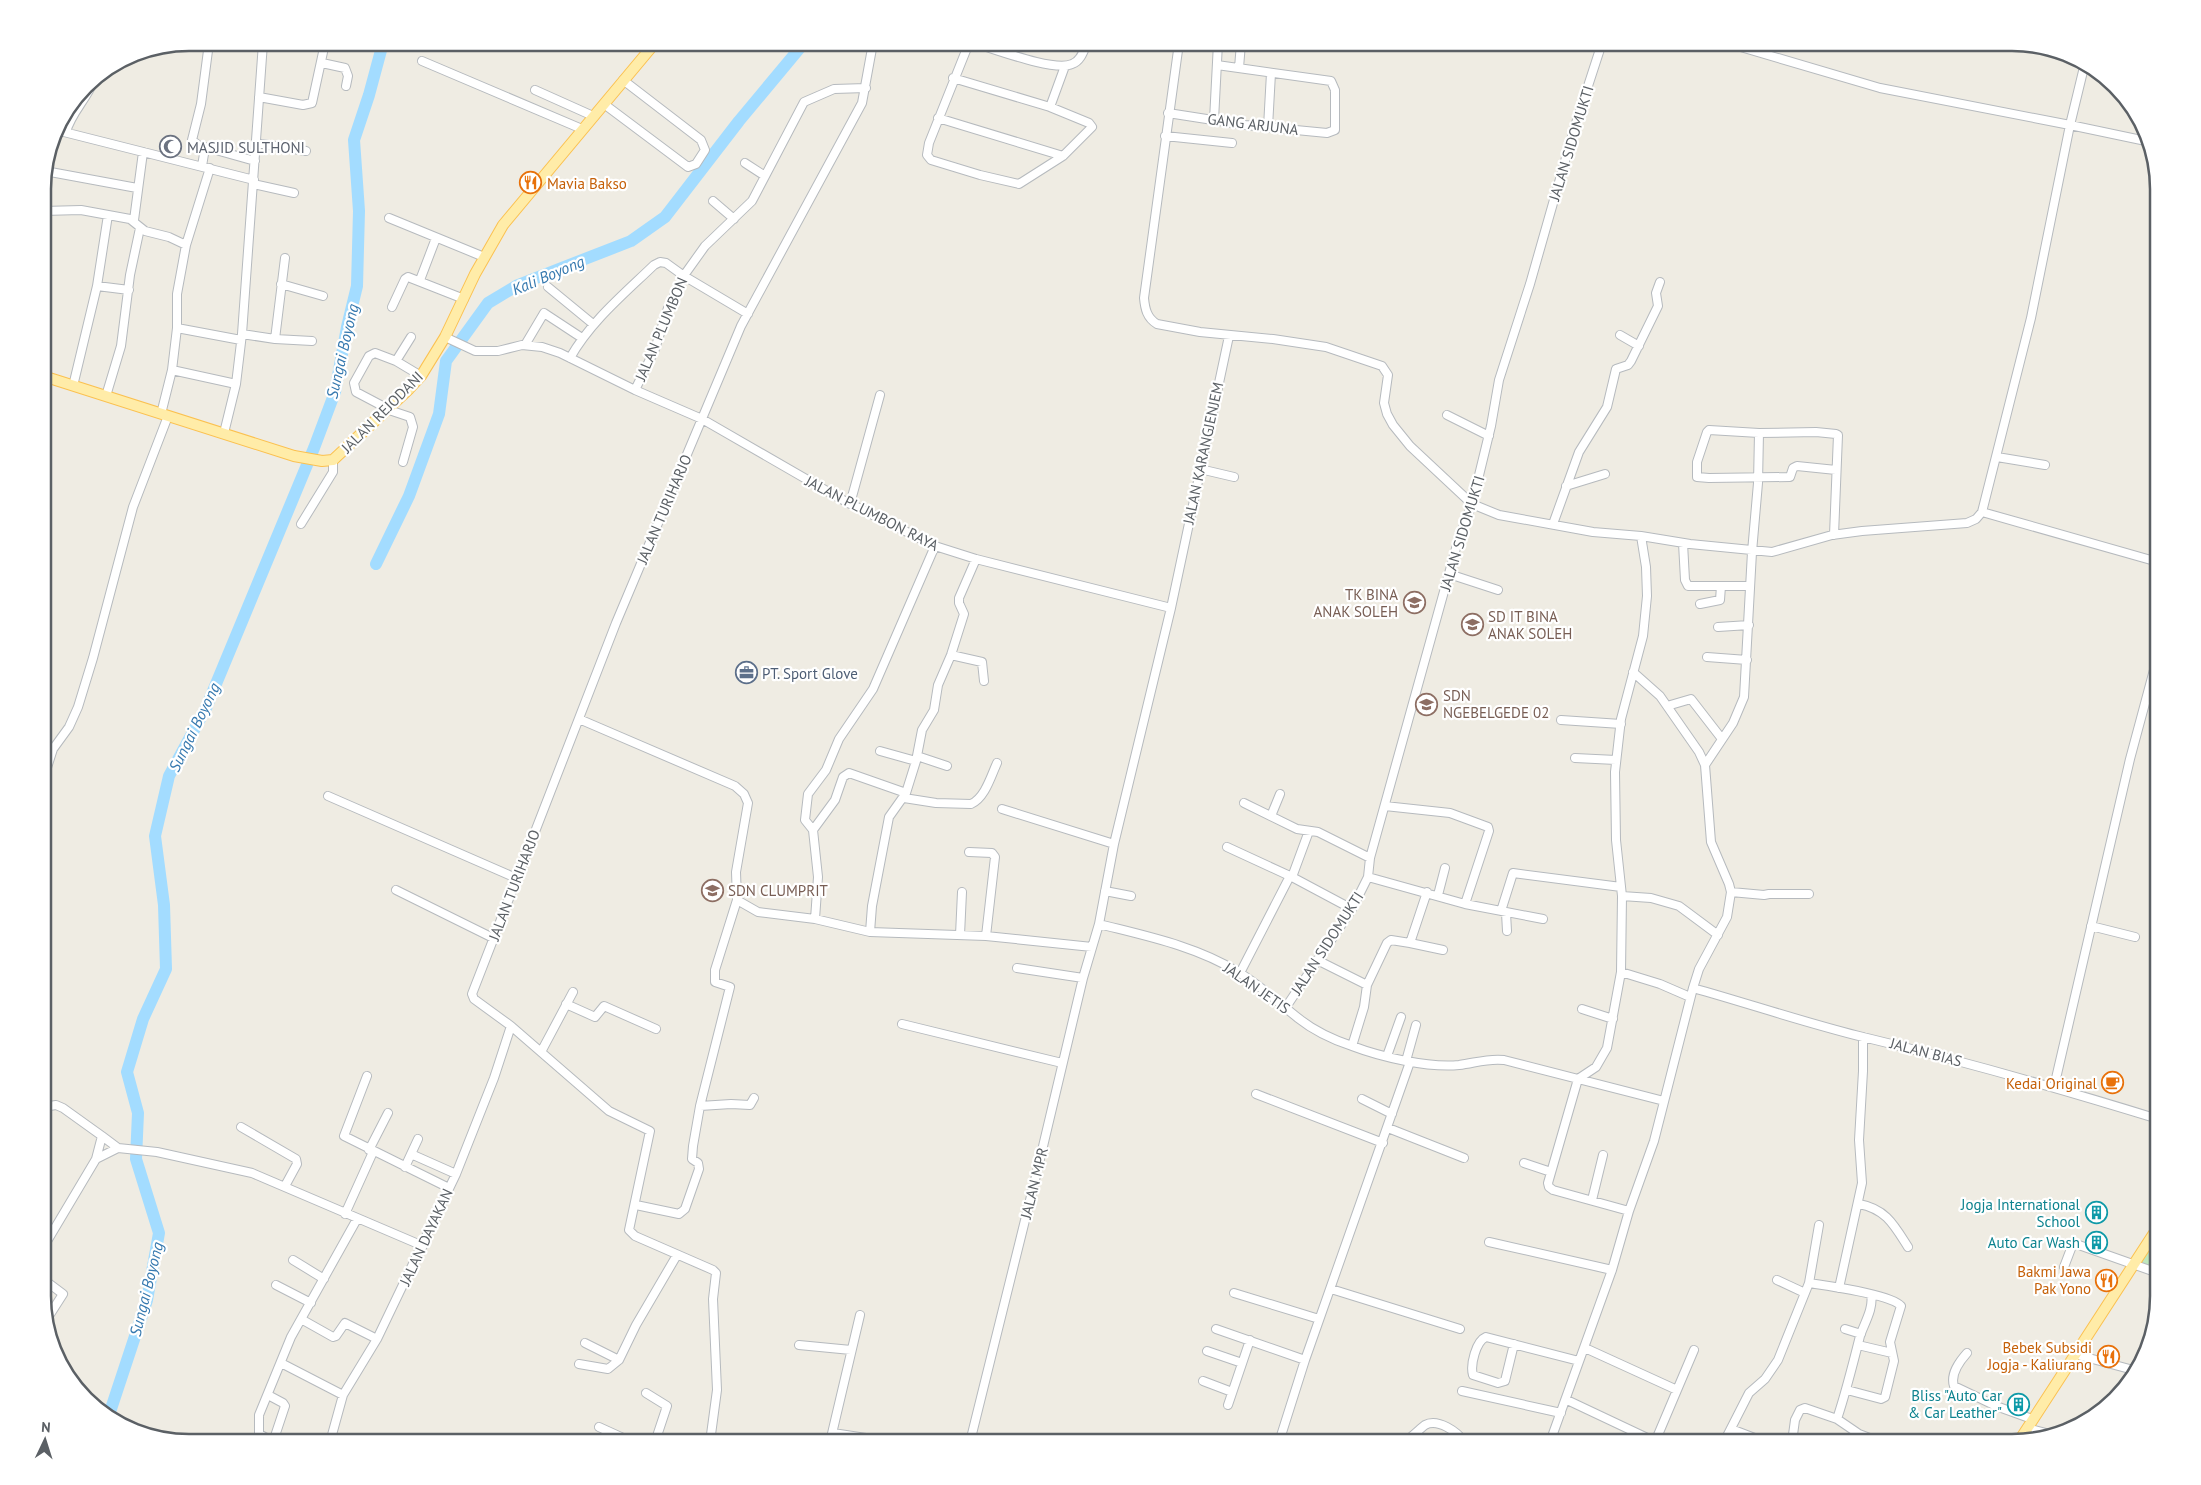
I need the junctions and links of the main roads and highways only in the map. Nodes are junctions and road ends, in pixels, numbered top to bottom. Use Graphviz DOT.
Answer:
graph roads {
  1 [pos="647,51"];
  2 [pos="52,379"];
  3 [pos="2150,1239"];
  4 [pos="2024,1433"];
  1 -- 2 [label="main road, JALAN REJODANI"];
  3 -- 4 [label="main road"];
}
